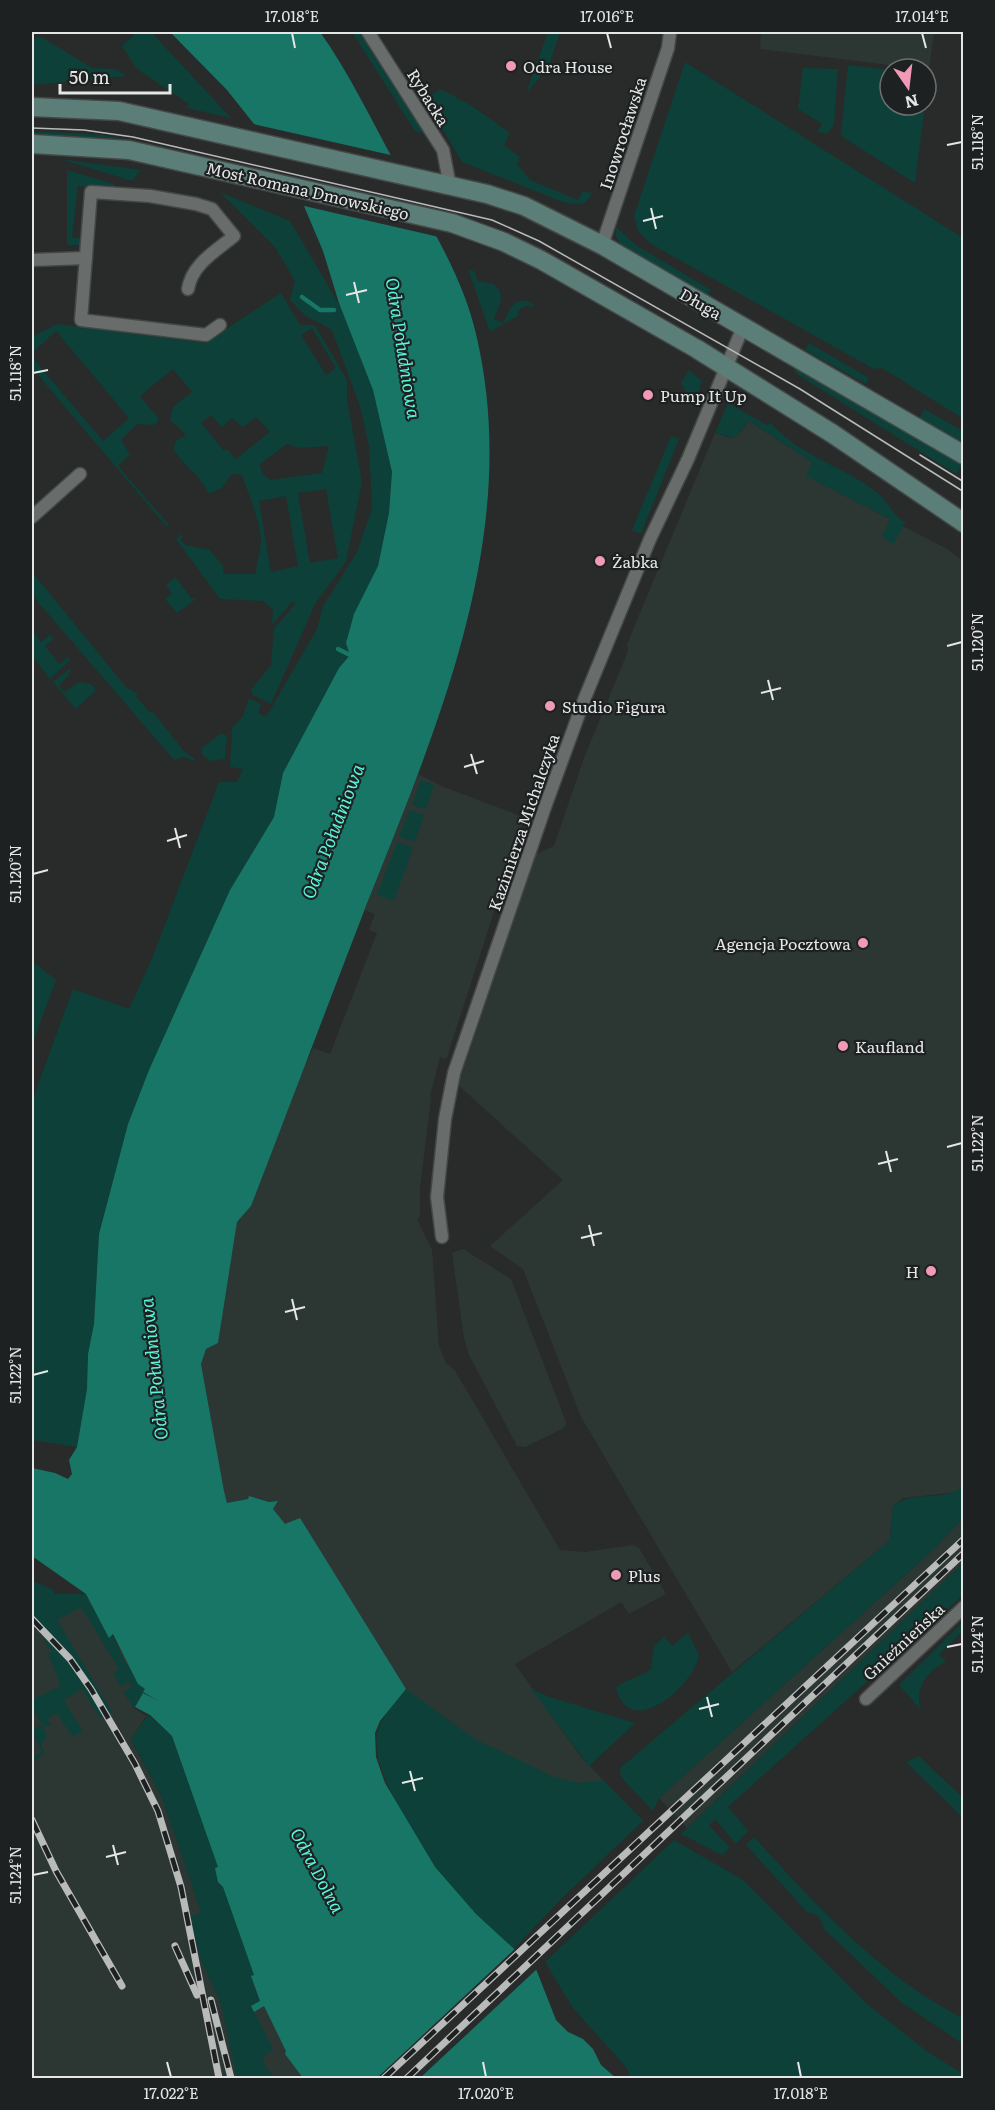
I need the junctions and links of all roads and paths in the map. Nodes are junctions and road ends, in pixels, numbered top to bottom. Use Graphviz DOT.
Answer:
graph roads {
  1 [pos="368,32"];
  2 [pos="670,32"];
  3 [pos="32,107"];
  4 [pos="32,144"];
  5 [pos="450,186"];
  6 [pos="602,245"];
  7 [pos="86,258"];
  8 [pos="32,260"];
  9 [pos="188,289"];
  10 [pos="220,325"];
  11 [pos="742,327"];
  12 [pos="725,366"];
  13 [pos="963,455"];
  14 [pos="80,474"];
  15 [pos="32,517"];
  16 [pos="962,521"];
  17 [pos="442,1237"];
  18 [pos="963,1607"];
  19 [pos="866,1699"];
  1 -- 5 [label="street, Rybacka"];
  2 -- 6 [label="street, Inowrocławska"];
  3 -- 5 [label="street, Długa"];
  4 -- 12 [label="street, Most Romana Dmowskiego"];
  5 -- 6 [label="street, Długa"];
  6 -- 11 [label="street, Długa"];
  7 -- 8 [label="street"];
  7 -- 9 [label="street"];
  7 -- 10 [label="street"];
  11 -- 12 [label="street, Kazimierza Michalczyka"];
  11 -- 13 [label="street, Długa"];
  12 -- 16 [label="street"];
  12 -- 17 [label="street, Kazimierza Michalczyka"];
  14 -- 15 [label="street"];
  18 -- 19 [label="street, Gnieźnieńska"];
}
